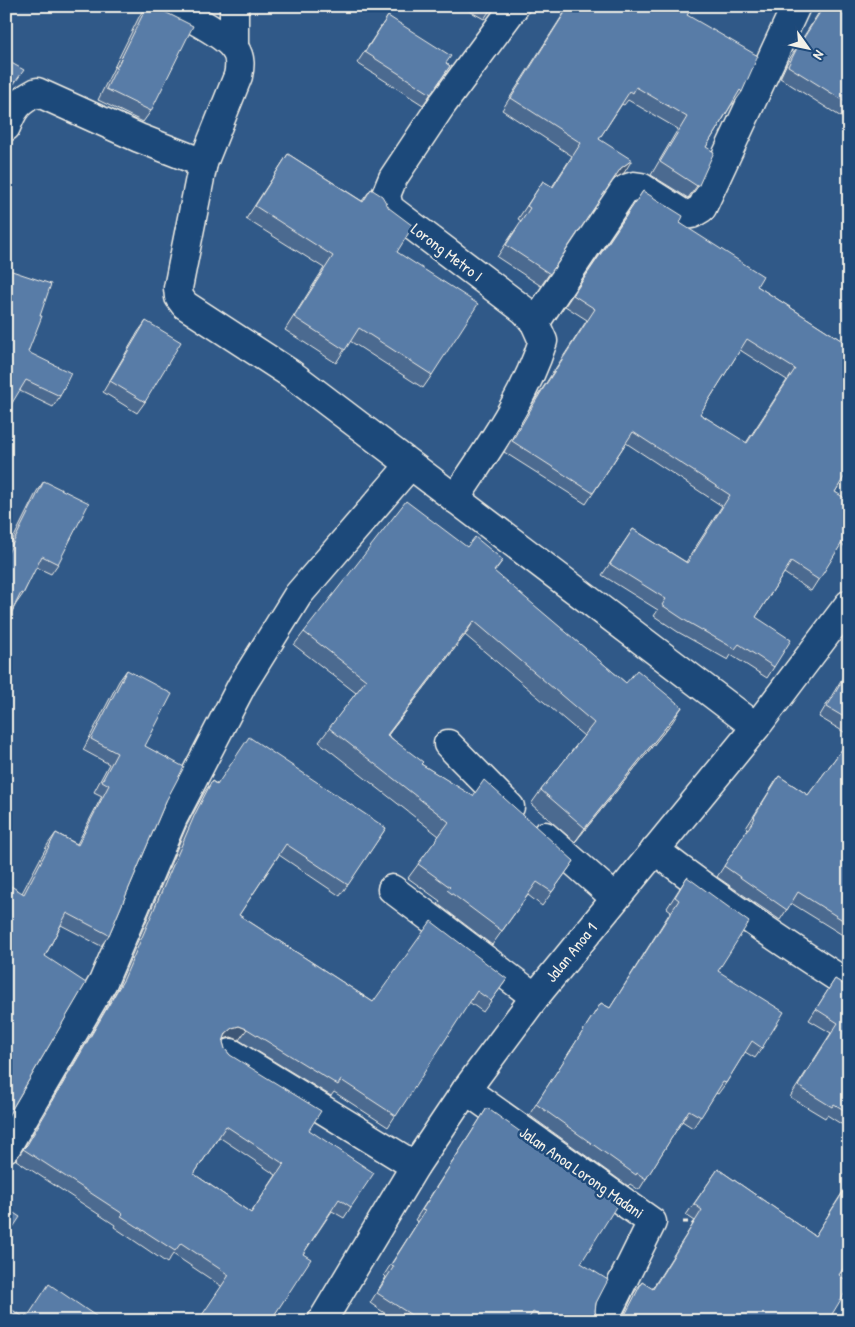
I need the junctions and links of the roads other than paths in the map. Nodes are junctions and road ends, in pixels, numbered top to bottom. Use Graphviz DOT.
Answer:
graph roads {
  1 [pos="170,6"];
  2 [pos="234,6"];
  3 [pos="515,6"];
  4 [pos="796,6"];
  5 [pos="234,48"];
  6 [pos="6,127"];
  7 [pos="203,163"];
  8 [pos="535,323"];
  9 [pos="410,465"];
  10 [pos="455,499"];
  11 [pos="849,604"];
  12 [pos="756,727"];
  13 [pos="448,744"];
  14 [pos="655,850"];
  15 [pos="392,889"];
  16 [pos="615,898"];
  17 [pos="849,985"];
  18 [pos="536,997"];
  19 [pos="231,1053"];
  20 [pos="466,1090"];
  21 [pos="6,1148"];
  22 [pos="414,1166"];
  23 [pos="322,1321"];
  24 [pos="604,1321"];
  1 -- 5 [label="street"];
  2 -- 5 [label="street"];
  3 -- 8 [label="street, Lorong Metro I"];
  4 -- 8 [label="street"];
  5 -- 7 [label="street"];
  6 -- 7 [label="street"];
  7 -- 9 [label="street"];
  8 -- 10 [label="street, Lorong Metro I"];
  9 -- 10 [label="street"];
  9 -- 21 [label="street"];
  10 -- 12 [label="street"];
  11 -- 12 [label="street, Jalan Anoa 1"];
  12 -- 14 [label="street, Jalan Anoa 1"];
  13 -- 16 [label="street"];
  14 -- 16 [label="street, Jalan Anoa 1"];
  14 -- 17 [label="street"];
  15 -- 18 [label="street"];
  16 -- 18 [label="street, Jalan Anoa 1"];
  18 -- 20 [label="street, Jalan Anoa 1"];
  19 -- 22 [label="street"];
  20 -- 22 [label="street, Jalan Anoa 1"];
  20 -- 24 [label="street, Jalan Anoa Lorong Madani"];
  22 -- 23 [label="street, Jalan Anoa 1"];
}
